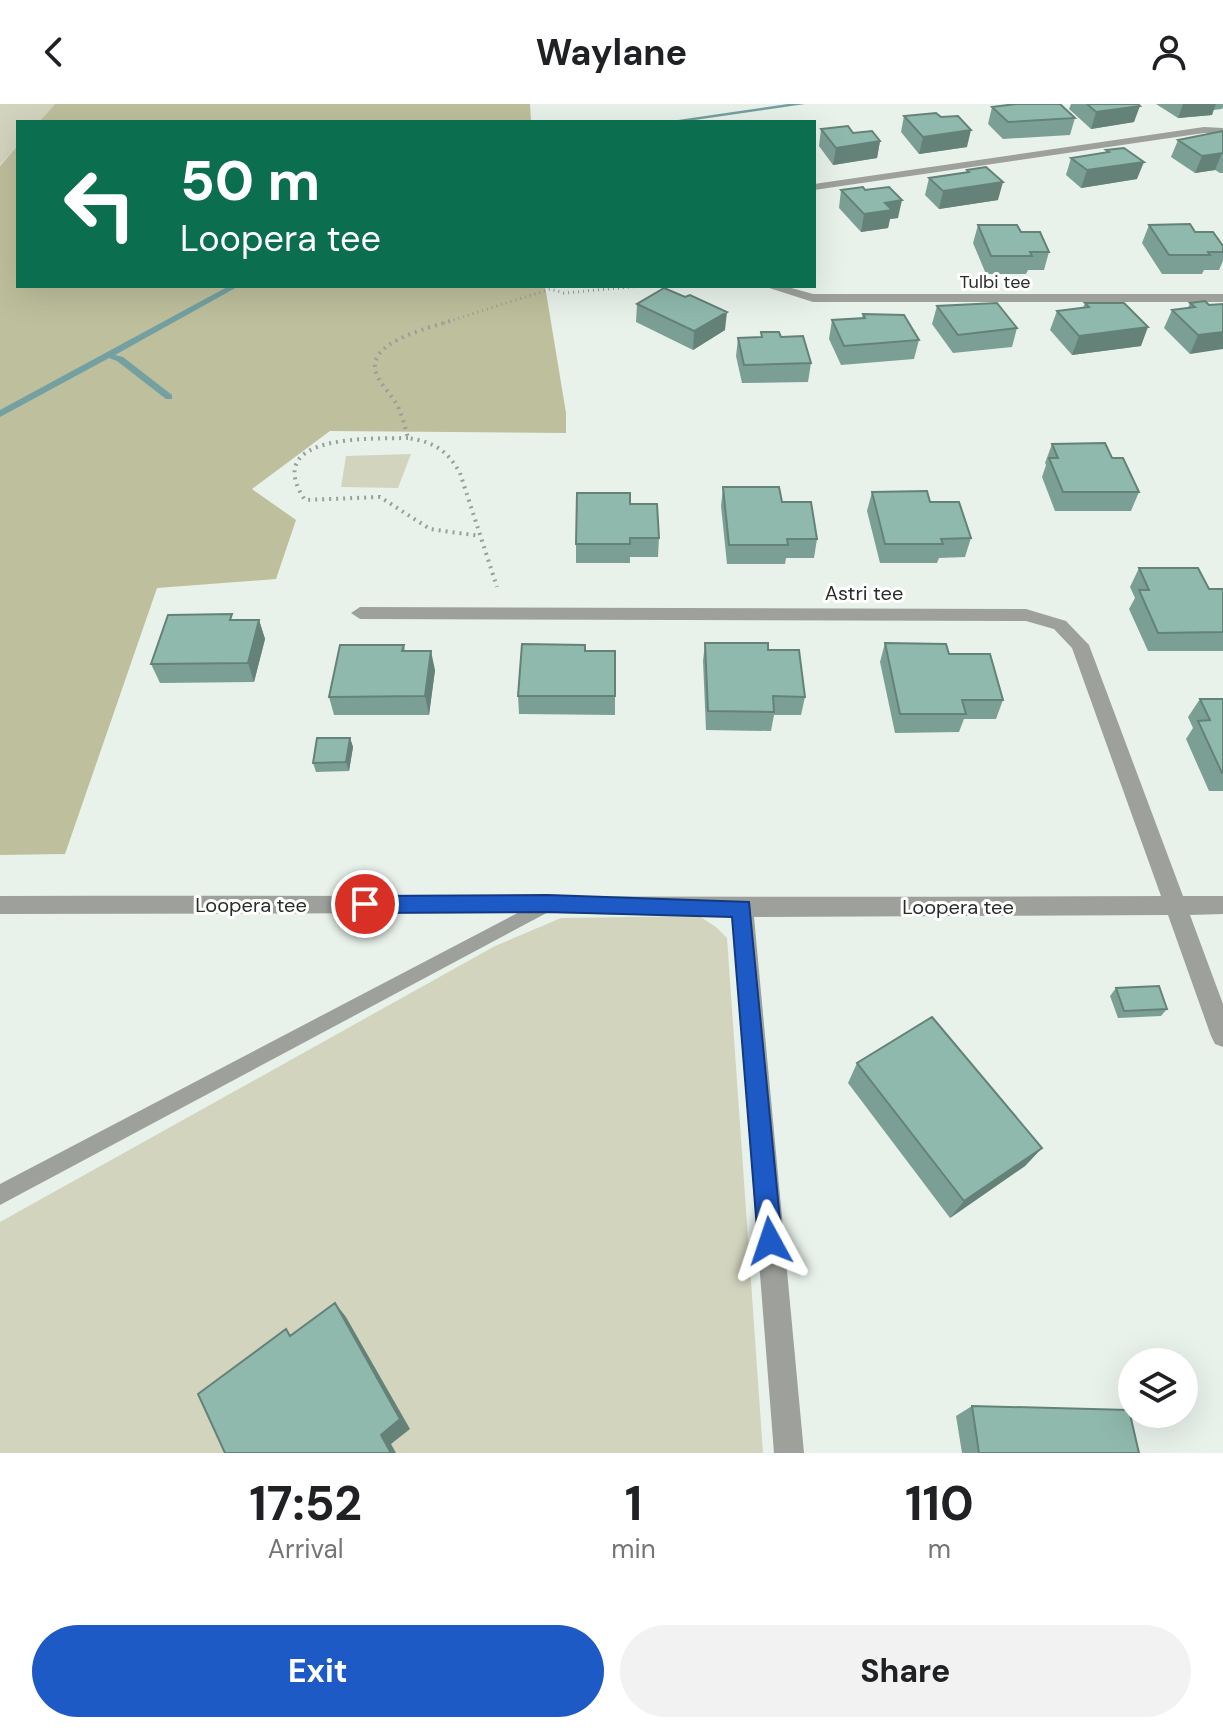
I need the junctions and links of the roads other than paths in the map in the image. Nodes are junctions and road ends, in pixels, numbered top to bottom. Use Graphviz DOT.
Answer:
graph roads {
  1 [pos="1223,131"];
  2 [pos="816,187"];
  3 [pos="776,288"];
  4 [pos="1223,298"];
  5 [pos="360,613"];
  6 [pos="548,904"];
  7 [pos="0,905"];
  8 [pos="1223,905"];
  9 [pos="1175,906"];
  10 [pos="742,908"];
  11 [pos="1223,1036"];
  12 [pos="0,1195"];
  13 [pos="789,1453"];
  1 -- 2 [label="street"];
  3 -- 4 [label="street, Tulbi tee"];
  5 -- 9 [label="street, Astri tee"];
  6 -- 7 [label="street, Loopera tee"];
  6 -- 10 [label="street, Loopera tee"];
  6 -- 12 [label="lane"];
  8 -- 9 [label="street, Loopera tee"];
  9 -- 10 [label="street, Loopera tee"];
  9 -- 11 [label="street, Astri tee"];
  10 -- 13 [label="street"];
}
